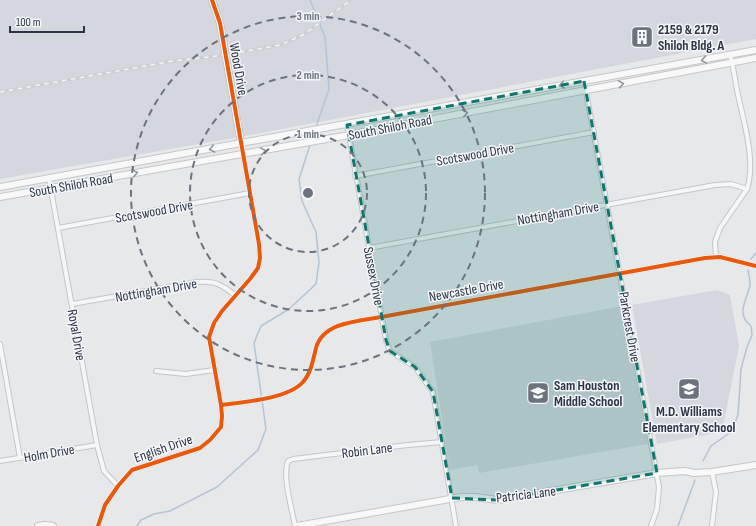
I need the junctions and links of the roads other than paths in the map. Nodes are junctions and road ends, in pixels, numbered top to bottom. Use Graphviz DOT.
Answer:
graph roads {
  1 [pos="212,0"];
  2 [pos="756,50"];
  3 [pos="730,55"];
  4 [pos="756,58"];
  5 [pos="732,63"];
  6 [pos="584,81"];
  7 [pos="586,90"];
  8 [pos="347,125"];
  9 [pos="594,132"];
  10 [pos="348,135"];
  11 [pos="241,143"];
  12 [pos="243,154"];
  13 [pos="355,176"];
  14 [pos="49,179"];
  15 [pos="0,187"];
  16 [pos="52,188"];
  17 [pos="747,189"];
  18 [pos="250,193"];
  19 [pos="0,197"];
  20 [pos="608,204"];
  21 [pos="58,228"];
  22 [pos="368,248"];
  23 [pos="716,257"];
  24 [pos="756,266"];
  25 [pos="620,273"];
  26 [pos="236,296"];
  27 [pos="72,304"];
  28 [pos="381,317"];
  29 [pos="0,344"];
  30 [pos="214,370"];
  31 [pos="156,371"];
  32 [pos="221,405"];
  33 [pos="442,442"];
  34 [pos="98,445"];
  35 [pos="20,458"];
  36 [pos="0,462"];
  37 [pos="756,465"];
  38 [pos="712,472"];
  39 [pos="657,473"];
  40 [pos="118,486"];
  41 [pos="452,498"];
  42 [pos="38,526"];
  43 [pos="53,526"];
  44 [pos="98,526"];
  45 [pos="296,526"];
  46 [pos="456,526"];
  47 [pos="651,526"];
  48 [pos="712,526"];
  1 -- 11 [label="main road, Wood Drive"];
  2 -- 3 [label="main road, South Shiloh Road"];
  3 -- 5 [label="street"];
  3 -- 6 [label="main road, South Shiloh Road, one-way"];
  4 -- 5 [label="main road, South Shiloh Road"];
  7 -- 5 [label="main road, South Shiloh Road, one-way"];
  5 -- 17 [label="street"];
  6 -- 7 [label="street, Parkcrest Drive"];
  6 -- 8 [label="main road, South Shiloh Road, one-way"];
  7 -- 9 [label="street, Parkcrest Drive"];
  10 -- 7 [label="main road, South Shiloh Road, one-way"];
  8 -- 10 [label="street, Sussex Drive"];
  8 -- 11 [label="main road, South Shiloh Road"];
  9 -- 13 [label="street, Scotswood Drive"];
  9 -- 20 [label="street, Parkcrest Drive"];
  12 -- 10 [label="main road, South Shiloh Road, one-way"];
  10 -- 13 [label="street, Sussex Drive"];
  11 -- 12 [label="street, English Drive"];
  11 -- 14 [label="main road, South Shiloh Road, one-way"];
  16 -- 12 [label="main road, South Shiloh Road, one-way"];
  12 -- 18 [label="street, English Drive"];
  13 -- 22 [label="street, Sussex Drive"];
  14 -- 15 [label="main road, South Shiloh Road"];
  14 -- 16 [label="street, Royal Drive"];
  16 -- 19 [label="main road, South Shiloh Road"];
  16 -- 21 [label="street, Royal Drive"];
  17 -- 20 [label="street, Nottingham Drive"];
  17 -- 23 [label="street"];
  18 -- 21 [label="street, Scotswood Drive"];
  18 -- 26 [label="street, English Drive"];
  20 -- 22 [label="street, Nottingham Drive"];
  20 -- 25 [label="street, Parkcrest Drive"];
  21 -- 27 [label="street, Royal Drive"];
  22 -- 28 [label="street, Sussex Drive"];
  23 -- 24 [label="street, Newcastle Drive"];
  23 -- 25 [label="street, Newcastle Drive"];
  25 -- 28 [label="street, Newcastle Drive"];
  25 -- 39 [label="street, Parkcrest Drive"];
  26 -- 27 [label="street, Nottingham Drive"];
  26 -- 30 [label="street, English Drive"];
  27 -- 34 [label="street, Royal Drive"];
  28 -- 32 [label="street, Newcastle Drive"];
  28 -- 33 [label="street, Sussex Drive"];
  29 -- 35 [label="street"];
  30 -- 31 [label="street"];
  30 -- 32 [label="street, English Drive"];
  32 -- 40 [label="street, English Drive"];
  33 -- 41 [label="street, Sussex Drive"];
  33 -- 45 [label="street, Robin Lane"];
  34 -- 35 [label="street, Holm Drive"];
  34 -- 40 [label="street, Royal Drive"];
  35 -- 36 [label="street, Holm Drive"];
  37 -- 38 [label="main road, Patricia Lane"];
  38 -- 39 [label="main road, Patricia Lane"];
  38 -- 48 [label="street"];
  39 -- 41 [label="main road, Patricia Lane"];
  39 -- 47 [label="street, Parkcrest Drive"];
  40 -- 44 [label="street, English Drive"];
  41 -- 45 [label="main road, Patricia Lane"];
  41 -- 46 [label="street, Sussex Drive"];
  42 -- 43 [label="main road"];
}
